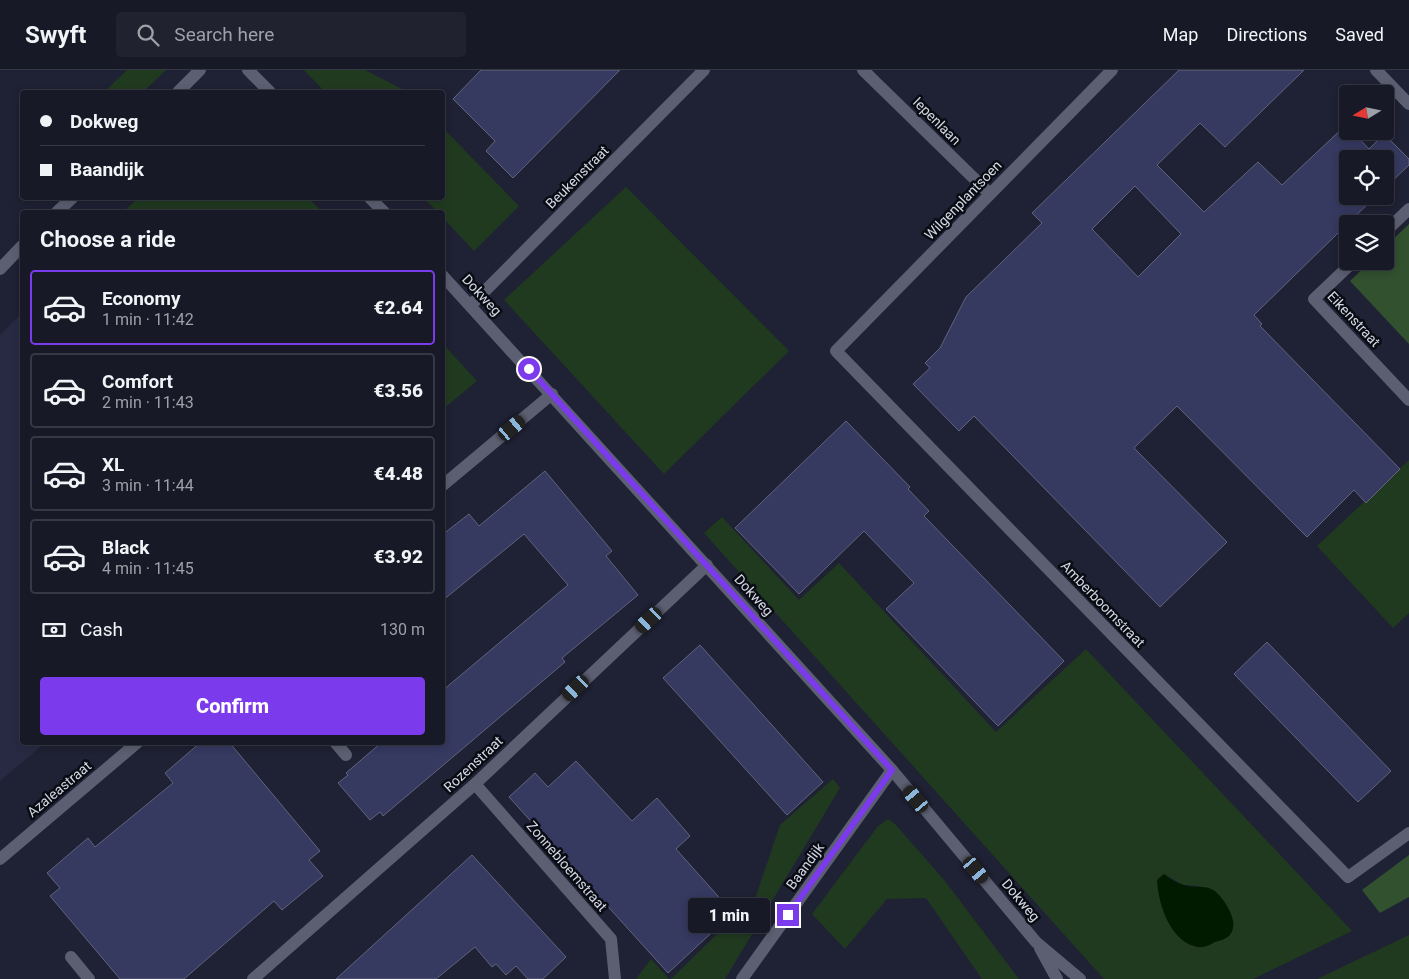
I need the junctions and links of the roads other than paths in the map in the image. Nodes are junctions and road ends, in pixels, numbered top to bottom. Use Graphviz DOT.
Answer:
graph roads {
  1 [pos="200,70"];
  2 [pos="248,70"];
  3 [pos="704,70"];
  4 [pos="864,70"];
  5 [pos="1112,70"];
  6 [pos="1376,70"];
  7 [pos="180,90"];
  8 [pos="268,90"];
  9 [pos="1409,104"];
  10 [pos="990,194"];
  11 [pos="70,200"];
  12 [pos="372,200"];
  13 [pos="1409,209"];
  14 [pos="59,210"];
  15 [pos="382,210"];
  16 [pos="1394,223"];
  17 [pos="20,248"];
  18 [pos="0,269"];
  19 [pos="1345,270"];
  20 [pos="445,278"];
  21 [pos="471,305"];
  22 [pos="836,352"];
  23 [pos="552,394"];
  24 [pos="1409,400"];
  25 [pos="445,483"];
  26 [pos="707,565"];
  27 [pos="134,745"];
  28 [pos="338,745"];
  29 [pos="346,755"];
  30 [pos="892,770"];
  31 [pos="475,784"];
  32 [pos="1409,833"];
  33 [pos="0,859"];
  34 [pos="1036,942"];
  35 [pos="70,958"];
  36 [pos="89,979"];
  37 [pos="253,979"];
  38 [pos="616,979"];
  39 [pos="742,979"];
  40 [pos="1056,979"];
  41 [pos="1080,979"];
  1 -- 7 [label="street"];
  2 -- 8 [label="street"];
  3 -- 21 [label="street, Beukenstraat"];
  4 -- 10 [label="street, Iepenlaan"];
  5 -- 10 [label="street, Wilgenplantsoen"];
  6 -- 9 [label="street"];
  10 -- 22 [label="street, Wilgenplantsoen"];
  11 -- 14 [label="street"];
  12 -- 15 [label="street"];
  13 -- 16 [label="street"];
  17 -- 18 [label="street"];
  19 -- 24 [label="street, Eikenstraat"];
  20 -- 21 [label="street, Dokweg"];
  21 -- 23 [label="street, Dokweg"];
  22 -- 32 [label="street, Amberboomstraat"];
  23 -- 25 [label="street"];
  23 -- 26 [label="street, Dokweg"];
  26 -- 30 [label="street, Dokweg"];
  26 -- 31 [label="street, Rozenstraat"];
  27 -- 33 [label="street, Azaleastraat"];
  28 -- 29 [label="street"];
  30 -- 34 [label="street, Dokweg"];
  30 -- 39 [label="street, Baandijk"];
  31 -- 37 [label="street, Rozenstraat"];
  31 -- 38 [label="street, Zonnebloemstraat"];
  34 -- 40 [label="street, Dokweg"];
  34 -- 41 [label="street, Dokweg"];
  35 -- 36 [label="street"];
}
